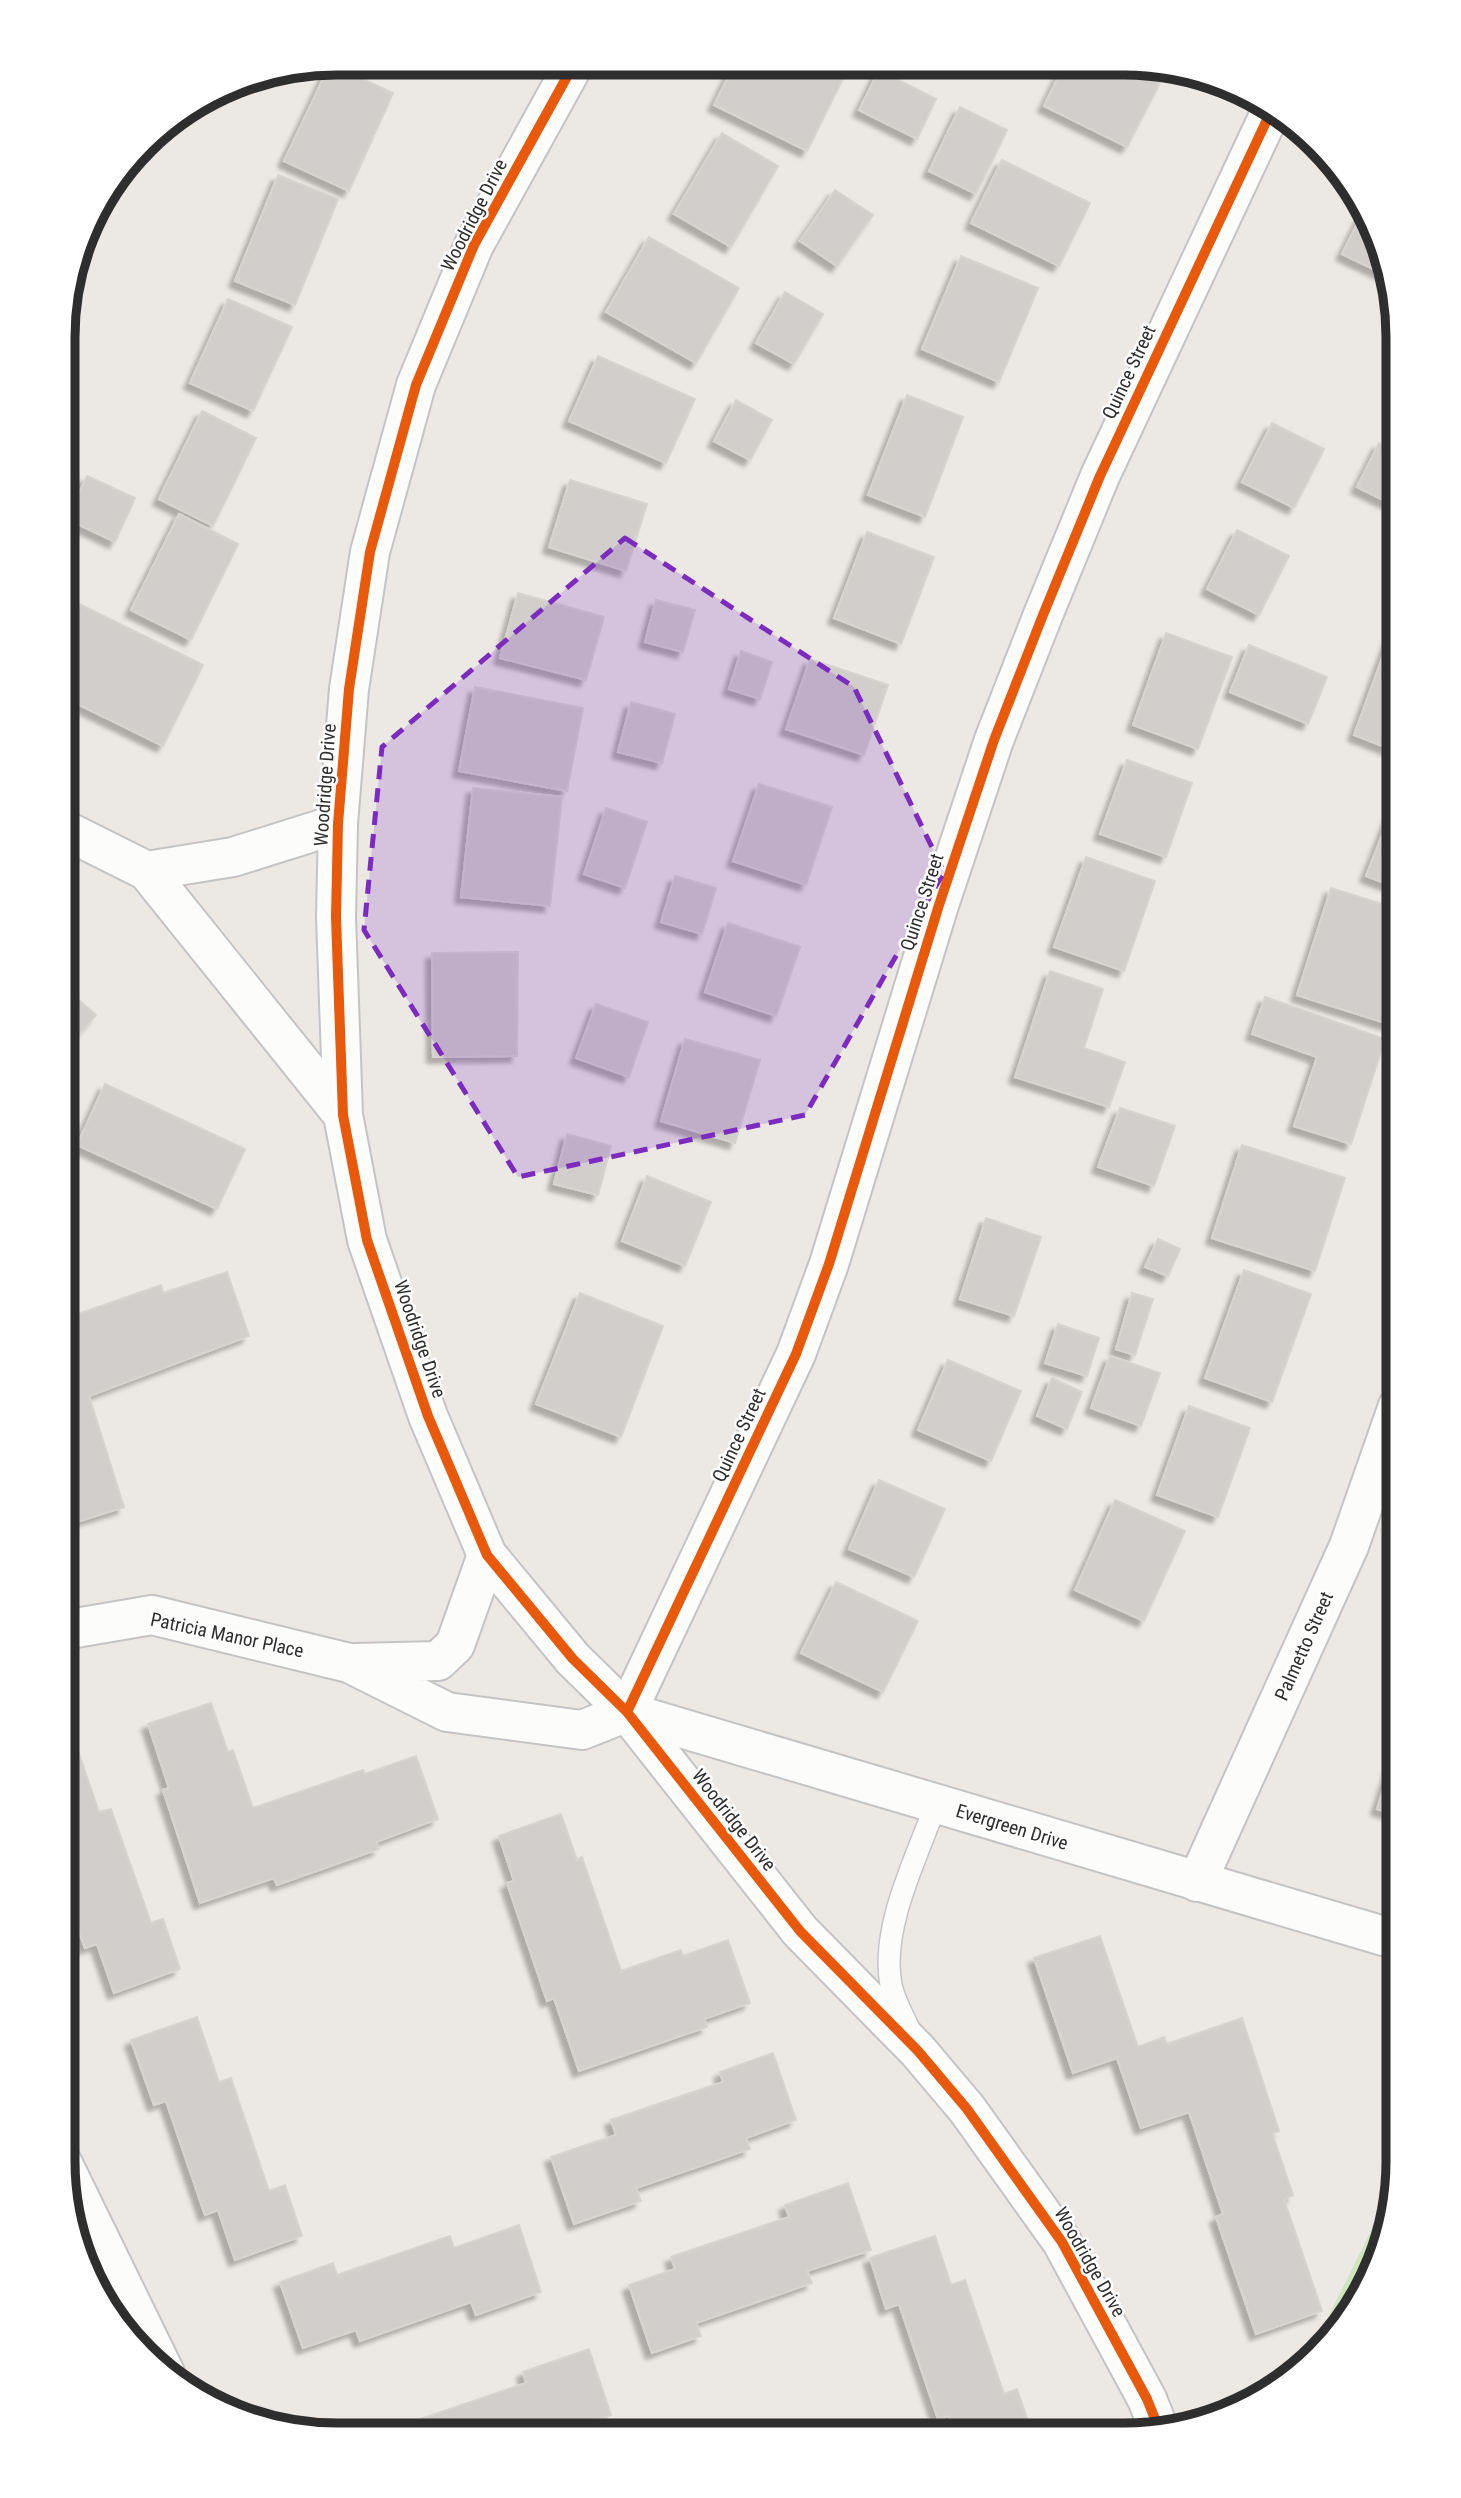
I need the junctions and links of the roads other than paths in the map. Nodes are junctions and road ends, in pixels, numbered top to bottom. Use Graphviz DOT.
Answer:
graph roads {
  1 [pos="568,75"];
  2 [pos="1268,118"];
  3 [pos="338,824"];
  4 [pos="75,835"];
  5 [pos="147,871"];
  6 [pos="343,1115"];
  7 [pos="1386,1440"];
  8 [pos="487,1555"];
  9 [pos="75,1628"];
  10 [pos="349,1663"];
  11 [pos="627,1712"];
  12 [pos="936,1804"];
  13 [pos="1197,1882"];
  14 [pos="1386,1937"];
  15 [pos="918,2051"];
  16 [pos="77,2190"];
  17 [pos="152,2346"];
  18 [pos="1156,2421"];
  1 -- 3 [label="street, Woodridge Drive"];
  2 -- 11 [label="street, Quince Street"];
  3 -- 5 [label="street"];
  3 -- 6 [label="street, Woodridge Drive"];
  4 -- 5 [label="street"];
  5 -- 6 [label="street"];
  6 -- 8 [label="street, Woodridge Drive"];
  7 -- 13 [label="street, Palmetto Street"];
  8 -- 10 [label="street, Patricia Manor Place"];
  8 -- 11 [label="street, Woodridge Drive"];
  9 -- 10 [label="street, Patricia Manor Place"];
  10 -- 11 [label="street, Patricia Manor Place"];
  11 -- 12 [label="street, Evergreen Drive"];
  11 -- 15 [label="street, Woodridge Drive"];
  12 -- 13 [label="street, Evergreen Drive"];
  12 -- 15 [label="lane"];
  13 -- 14 [label="street, Evergreen Drive"];
  15 -- 18 [label="street, Woodridge Drive"];
  16 -- 17 [label="street"];
}
